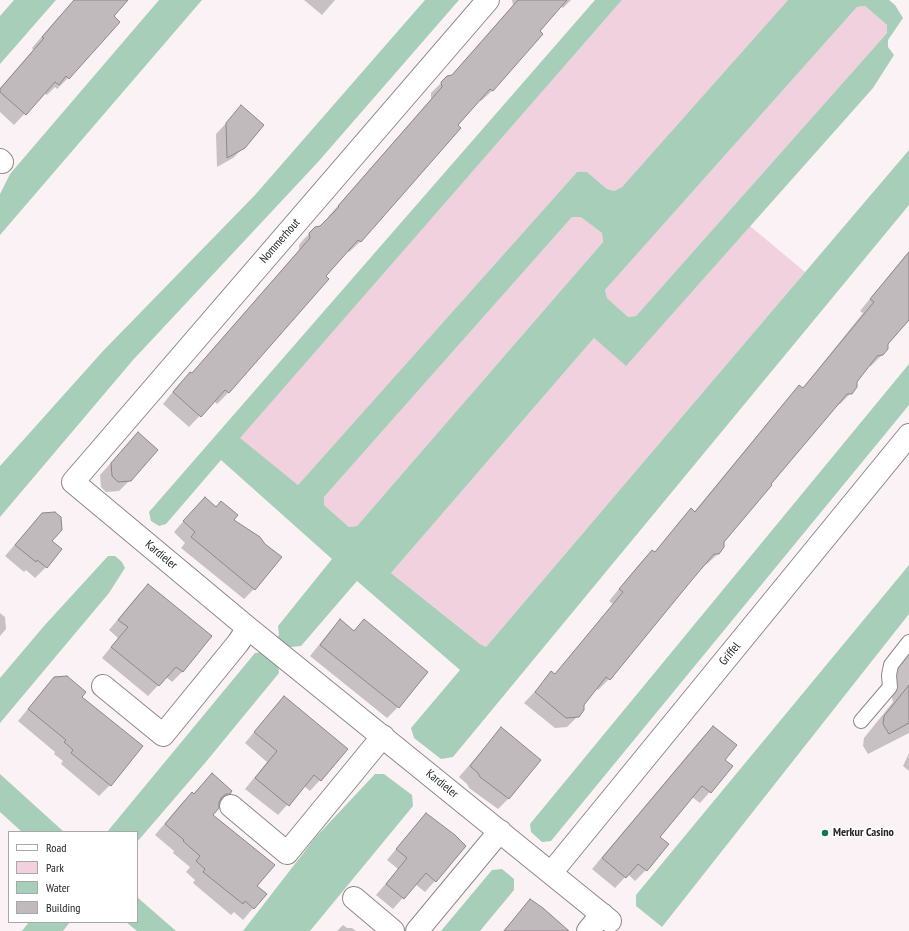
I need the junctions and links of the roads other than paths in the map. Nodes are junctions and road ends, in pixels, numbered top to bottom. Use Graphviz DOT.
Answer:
graph roads {
  1 [pos="488,0"];
  2 [pos="909,435"];
  3 [pos="73,482"];
  4 [pos="248,628"];
  5 [pos="909,642"];
  6 [pos="103,686"];
  7 [pos="861,721"];
  8 [pos="383,736"];
  9 [pos="231,806"];
  10 [pos="500,831"];
  11 [pos="551,872"];
  12 [pos="354,898"];
  13 [pos="394,931"];
  14 [pos="417,931"];
  15 [pos="588,931"];
  1 -- 3 [label="street, Nommerhout"];
  2 -- 11 [label="street, Griffel"];
  3 -- 4 [label="street, Kardieler"];
  4 -- 6 [label="street"];
  4 -- 8 [label="street, Kardieler"];
  5 -- 7 [label="lane"];
  8 -- 9 [label="street"];
  8 -- 10 [label="street, Kardieler"];
  10 -- 11 [label="street, Kardieler"];
  10 -- 14 [label="street"];
  11 -- 15 [label="street, Kardieler"];
  12 -- 13 [label="street"];
}
